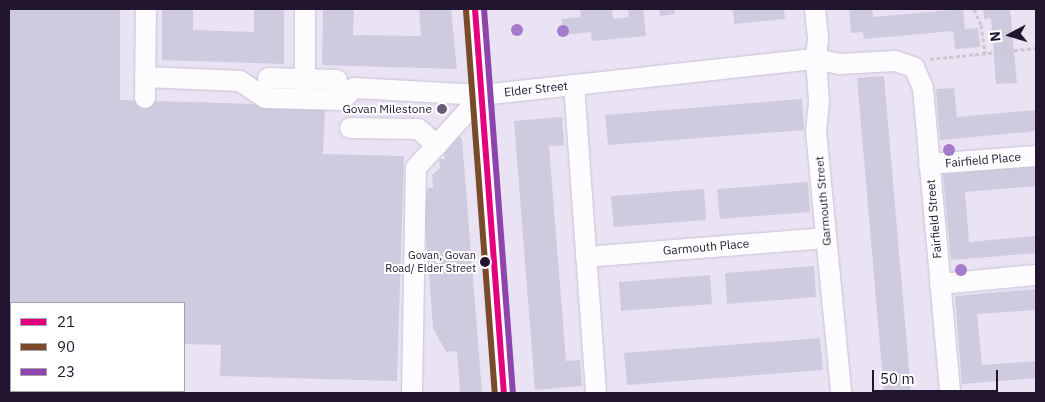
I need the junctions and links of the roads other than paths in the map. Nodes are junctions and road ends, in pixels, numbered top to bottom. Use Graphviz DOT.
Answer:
graph roads {
  1 [pos="146,9"];
  2 [pos="305,9"];
  3 [pos="479,9"];
  4 [pos="815,9"];
  5 [pos="816,60"];
  6 [pos="145,77"];
  7 [pos="268,78"];
  8 [pos="305,78"];
  9 [pos="337,80"];
  10 [pos="574,85"];
  11 [pos="482,95"];
  12 [pos="145,98"];
  13 [pos="350,128"];
  14 [pos="437,145"];
  15 [pos="1036,156"];
  16 [pos="929,164"];
  17 [pos="826,238"];
  18 [pos="586,257"];
  19 [pos="1036,275"];
  20 [pos="940,284"];
  21 [pos="412,393"];
  22 [pos="504,393"];
  23 [pos="596,393"];
  24 [pos="840,393"];
  25 [pos="950,393"];
  1 -- 6 [label="street"];
  2 -- 8 [label="street"];
  3 -- 11 [label="street"];
  4 -- 5 [label="street, Garmouth Street"];
  5 -- 10 [label="street, Elder Street"];
  5 -- 16 [label="street, Fairfield Street"];
  5 -- 17 [label="street, Garmouth Street"];
  6 -- 11 [label="street, Elder Street"];
  6 -- 12 [label="street"];
  7 -- 8 [label="street"];
  8 -- 9 [label="street"];
  10 -- 11 [label="street, Elder Street"];
  10 -- 18 [label="street"];
  11 -- 14 [label="street"];
  11 -- 22 [label="street"];
  13 -- 14 [label="street"];
  14 -- 21 [label="street"];
  15 -- 16 [label="street, Fairfield Place"];
  16 -- 20 [label="street, Fairfield Street"];
  17 -- 18 [label="street, Garmouth Place"];
  17 -- 24 [label="street, Garmouth Street"];
  18 -- 23 [label="street"];
  19 -- 20 [label="street"];
  20 -- 25 [label="street, Fairfield Street"];
}
